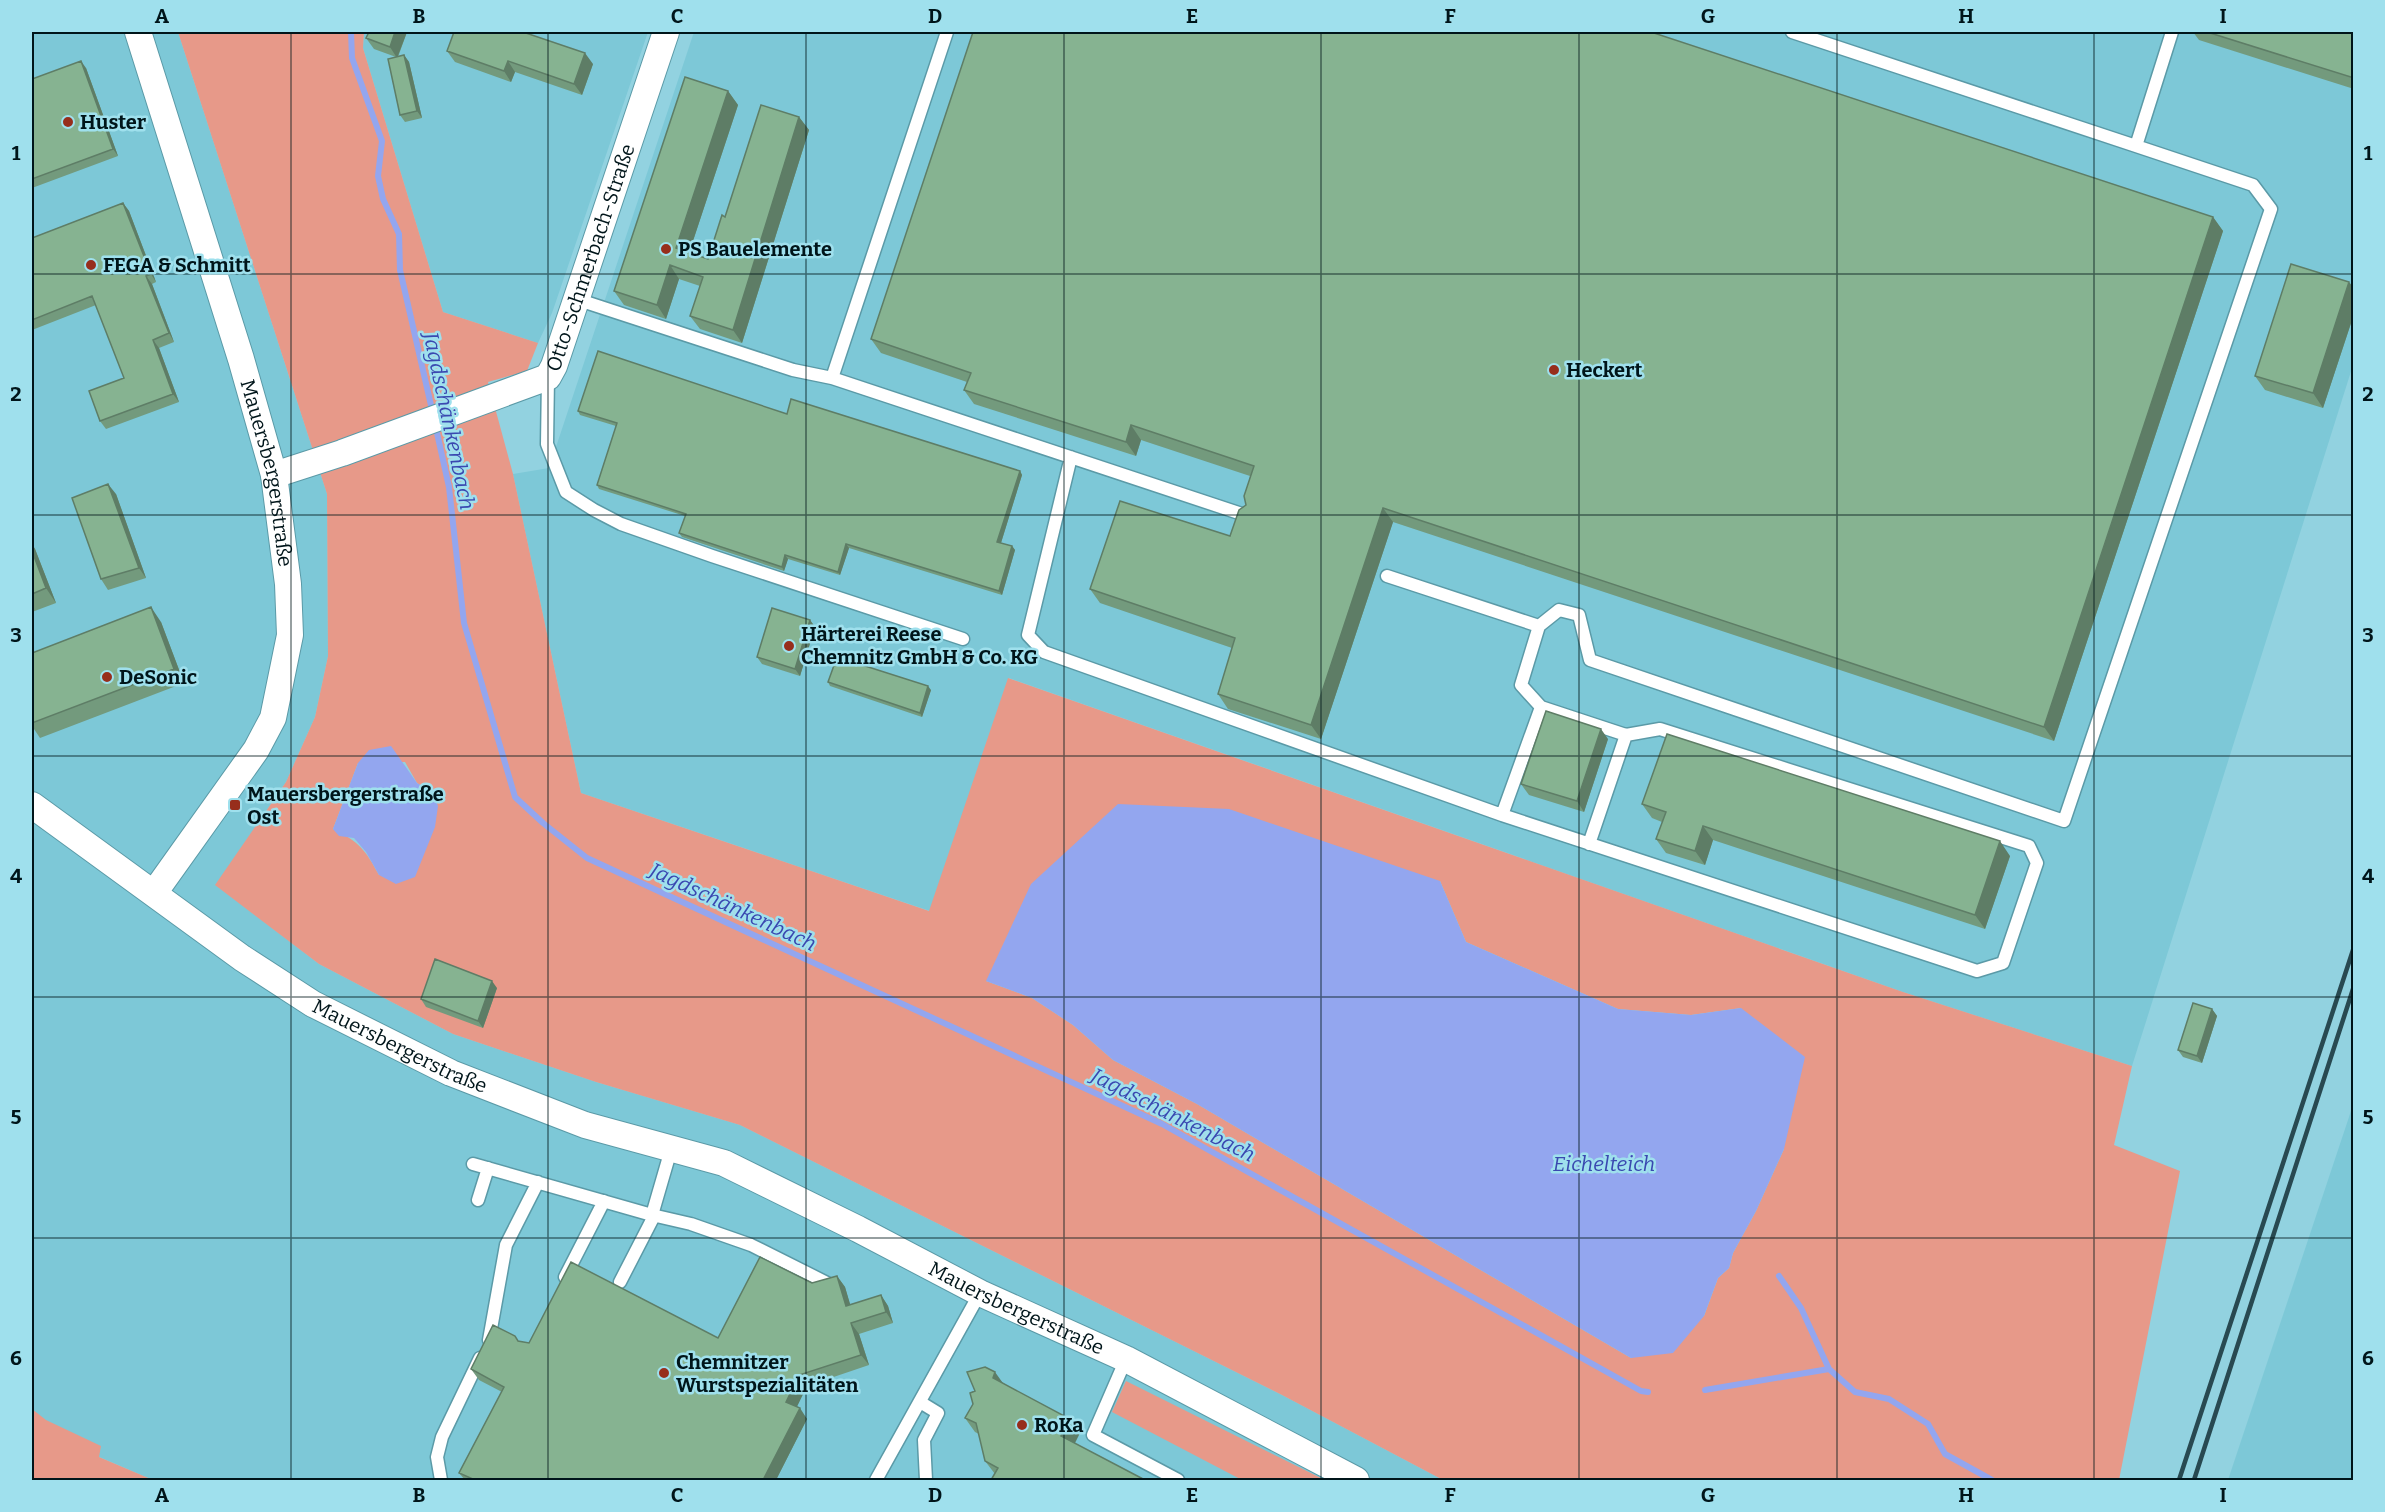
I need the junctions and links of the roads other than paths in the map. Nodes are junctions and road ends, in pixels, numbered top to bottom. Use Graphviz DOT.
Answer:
graph roads {
  1 [pos="138,32"];
  2 [pos="666,32"];
  3 [pos="947,32"];
  4 [pos="1792,32"];
  5 [pos="2172,32"];
  6 [pos="2136,146"];
  7 [pos="576,299"];
  8 [pos="548,377"];
  9 [pos="832,378"];
  10 [pos="1071,458"];
  11 [pos="274,475"];
  12 [pos="1248,516"];
  13 [pos="1387,576"];
  14 [pos="1539,626"];
  15 [pos="963,639"];
  16 [pos="1540,707"];
  17 [pos="1626,735"];
  18 [pos="32,805"];
  19 [pos="1502,815"];
  20 [pos="1589,843"];
  21 [pos="154,893"];
  22 [pos="671,1151"];
  23 [pos="473,1164"];
  24 [pos="488,1168"];
  25 [pos="538,1182"];
  26 [pos="478,1200"];
  27 [pos="604,1202"];
  28 [pos="653,1216"];
  29 [pos="620,1281"];
  30 [pos="827,1283"];
  31 [pos="980,1293"];
  32 [pos="556,1294"];
  33 [pos="1126,1359"];
  34 [pos="920,1402"];
  35 [pos="441,1480"];
  36 [pos="876,1480"];
  37 [pos="926,1480"];
  38 [pos="1178,1480"];
  39 [pos="1356,1480"];
  1 -- 11 [label="street, Mauersbergerstraße"];
  2 -- 7 [label="street, Otto-Schmerbach-Straße"];
  3 -- 9 [label="lane"];
  4 -- 6 [label="lane"];
  5 -- 6 [label="lane"];
  6 -- 14 [label="lane"];
  7 -- 8 [label="street, Otto-Schmerbach-Straße"];
  7 -- 9 [label="lane"];
  8 -- 11 [label="street, Otto-Schmerbach-Straße"];
  8 -- 15 [label="lane"];
  9 -- 10 [label="lane"];
  10 -- 12 [label="lane"];
  10 -- 19 [label="lane"];
  11 -- 21 [label="street, Mauersbergerstraße"];
  13 -- 14 [label="lane"];
  14 -- 16 [label="lane"];
  16 -- 17 [label="lane"];
  16 -- 19 [label="lane"];
  17 -- 20 [label="lane"];
  17 -- 20 [label="lane"];
  18 -- 21 [label="street, Mauersbergerstraße"];
  19 -- 20 [label="lane"];
  21 -- 22 [label="street, Mauersbergerstraße"];
  22 -- 28 [label="lane"];
  22 -- 31 [label="street, Mauersbergerstraße"];
  23 -- 24 [label="lane"];
  24 -- 25 [label="lane"];
  24 -- 26 [label="lane"];
  25 -- 27 [label="lane"];
  25 -- 35 [label="lane"];
  27 -- 28 [label="lane"];
  27 -- 32 [label="lane"];
  28 -- 29 [label="lane"];
  28 -- 30 [label="lane"];
  31 -- 33 [label="street, Mauersbergerstraße"];
  31 -- 34 [label="lane"];
  33 -- 38 [label="lane"];
  33 -- 39 [label="street, Mauersbergerstraße"];
  34 -- 36 [label="lane"];
  34 -- 37 [label="lane"];
}
